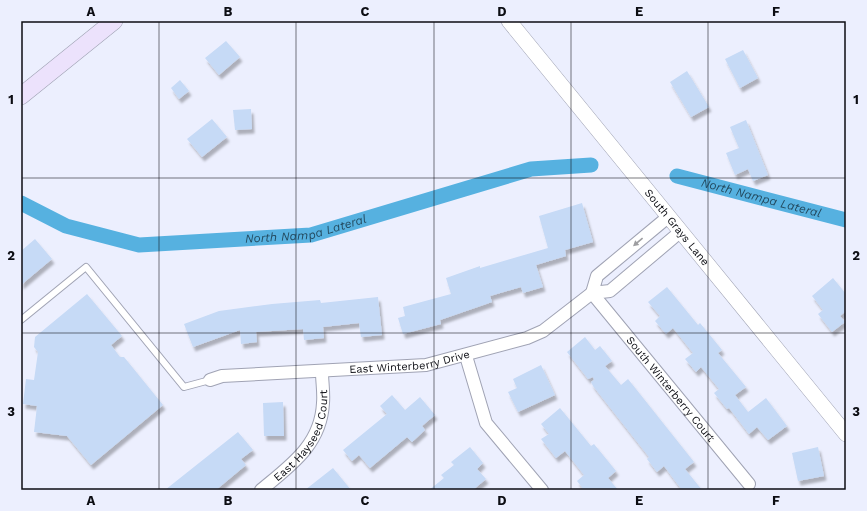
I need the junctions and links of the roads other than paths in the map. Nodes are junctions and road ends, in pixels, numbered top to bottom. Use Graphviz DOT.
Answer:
graph roads {
  1 [pos="114,21"];
  2 [pos="509,21"];
  3 [pos="21,96"];
  4 [pos="668,217"];
  5 [pos="680,232"];
  6 [pos="592,293"];
  7 [pos="21,320"];
  8 [pos="466,356"];
  9 [pos="322,372"];
  10 [pos="210,380"];
  11 [pos="846,434"];
  12 [pos="749,484"];
  13 [pos="535,488"];
  14 [pos="261,490"];
  1 -- 3 [label="main road"];
  2 -- 4 [label="street, South Grays Lane"];
  4 -- 5 [label="street, South Grays Lane"];
  4 -- 6 [label="street, one-way"];
  5 -- 6 [label="street, East Winterberry Drive"];
  5 -- 11 [label="street, South Grays Lane"];
  6 -- 8 [label="street, East Winterberry Drive"];
  6 -- 12 [label="street, South Winterberry Court"];
  7 -- 10 [label="lane"];
  8 -- 9 [label="street, East Winterberry Drive"];
  8 -- 13 [label="street"];
  9 -- 10 [label="street, East Winterberry Drive"];
  9 -- 14 [label="street, East Hayseed Court"];
}
